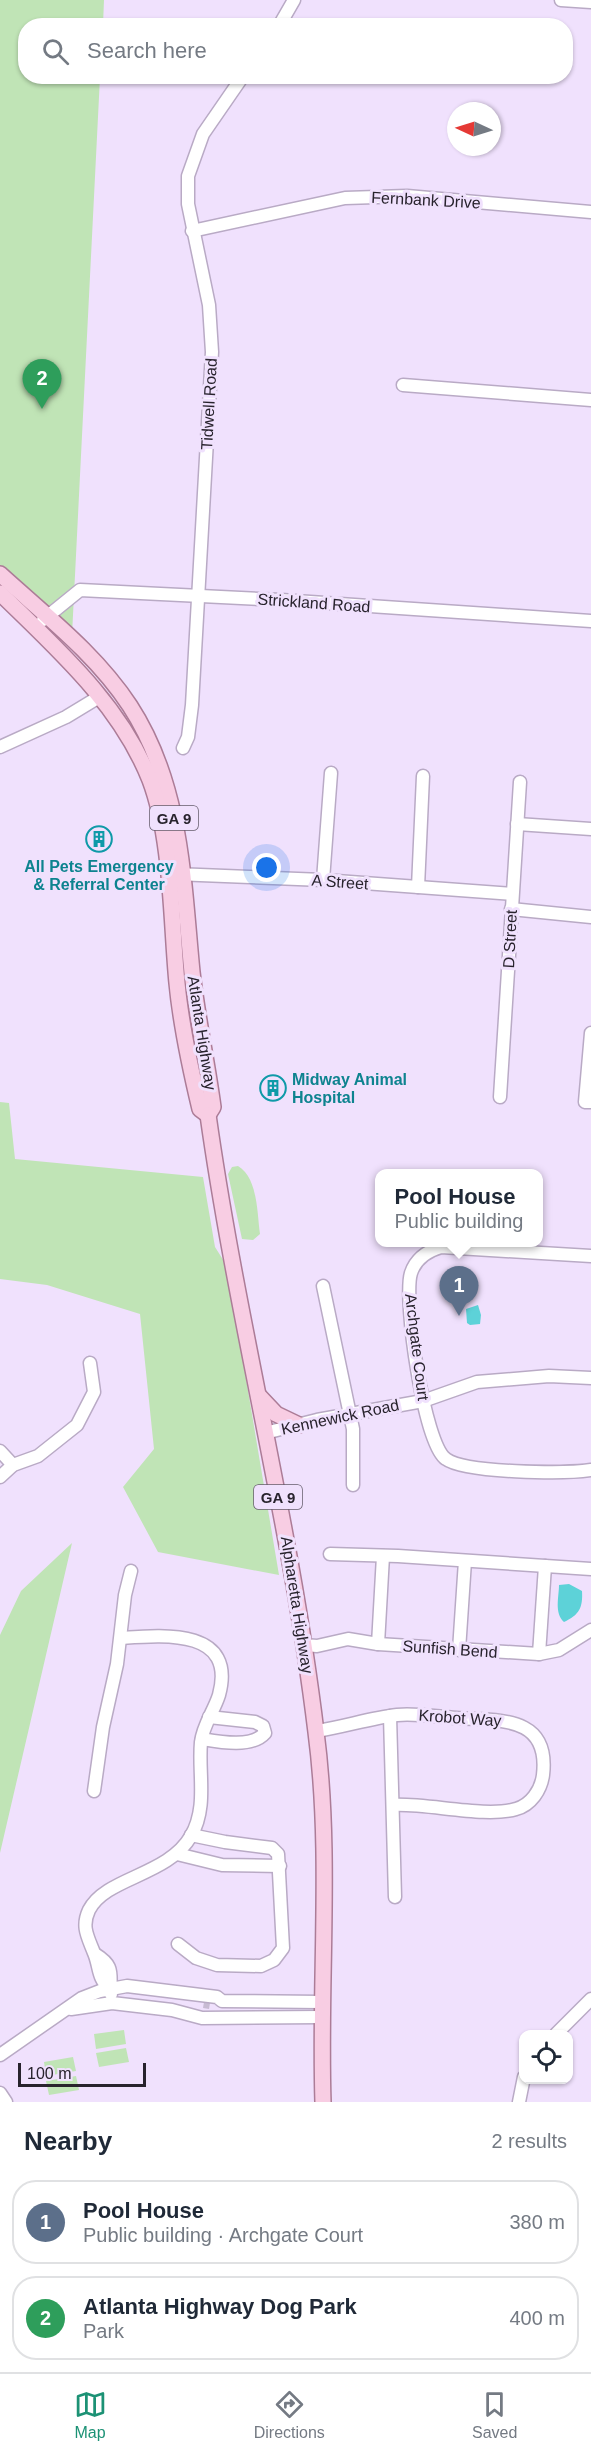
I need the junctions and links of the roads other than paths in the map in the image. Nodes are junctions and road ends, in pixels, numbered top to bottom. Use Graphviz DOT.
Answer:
graph roads {
  1 [pos="294,0"];
  2 [pos="561,0"];
  3 [pos="591,2"];
  4 [pos="284,18"];
  5 [pos="237,84"];
  6 [pos="591,212"];
  7 [pos="192,231"];
  8 [pos="403,385"];
  9 [pos="591,400"];
  10 [pos="0,574"];
  11 [pos="0,593"];
  12 [pos="200,596"];
  13 [pos="591,621"];
  14 [pos="41,622"];
  15 [pos="99,697"];
  16 [pos="0,747"];
  17 [pos="183,748"];
  18 [pos="332,773"];
  19 [pos="423,776"];
  20 [pos="520,782"];
  21 [pos="517,824"];
  22 [pos="591,829"];
  23 [pos="168,874"];
  24 [pos="184,875"];
  25 [pos="322,880"];
  26 [pos="417,887"];
  27 [pos="512,894"];
  28 [pos="511,909"];
  29 [pos="591,917"];
  30 [pos="591,1033"];
  31 [pos="500,1096"];
  32 [pos="591,1102"];
  33 [pos="208,1115"];
  34 [pos="443,1247"];
  35 [pos="460,1247"];
  36 [pos="591,1257"];
  37 [pos="323,1286"];
  38 [pos="90,1362"];
  39 [pos="591,1378"];
  40 [pos="258,1395"];
  41 [pos="423,1401"];
  42 [pos="350,1414"];
  43 [pos="299,1425"];
  44 [pos="266,1433"];
  45 [pos="0,1451"];
  46 [pos="13,1465"];
  47 [pos="591,1470"];
  48 [pos="0,1477"];
  49 [pos="353,1485"];
  50 [pos="330,1554"];
  51 [pos="383,1556"];
  52 [pos="465,1561"];
  53 [pos="545,1566"];
  54 [pos="591,1569"];
  55 [pos="131,1571"];
  56 [pos="591,1630"];
  57 [pos="121,1638"];
  58 [pos="378,1644"];
  59 [pos="304,1645"];
  60 [pos="459,1650"];
  61 [pos="539,1654"];
  62 [pos="390,1716"];
  63 [pos="209,1717"];
  64 [pos="316,1731"];
  65 [pos="202,1739"];
  66 [pos="94,1791"];
  67 [pos="393,1805"];
  68 [pos="191,1835"];
  69 [pos="177,1854"];
  70 [pos="280,1866"];
  71 [pos="395,1897"];
  72 [pos="178,1944"];
  73 [pos="110,1989"];
  74 [pos="184,1996"];
  75 [pos="591,1999"];
  76 [pos="212,2002"];
  77 [pos="112,2004"];
  78 [pos="71,2009"];
  79 [pos="321,2010"];
  80 [pos="182,2012"];
  81 [pos="560,2030"];
  82 [pos="0,2055"];
  83 [pos="523,2084"];
  84 [pos="0,2093"];
  85 [pos="6,2102"];
  86 [pos="323,2102"];
  87 [pos="519,2102"];
  1 -- 4 [label="street"];
  2 -- 3 [label="street"];
  5 -- 7 [label="street, Tidwell Road"];
  6 -- 7 [label="street, Fernbank Drive"];
  7 -- 12 [label="street, Tidwell Road"];
  8 -- 9 [label="street"];
  10 -- 14 [label="main road, Atlanta Highway / GA 9"];
  11 -- 14 [label="main road, Atlanta Highway / GA 9"];
  12 -- 13 [label="street, Strickland Road"];
  12 -- 14 [label="street, Strickland Road"];
  12 -- 17 [label="street, Tidwell Road"];
  14 -- 15 [label="main road, Atlanta Highway / GA 9"];
  14 -- 24 [label="main road, Atlanta Highway / GA 9"];
  15 -- 16 [label="street"];
  15 -- 23 [label="main road, Atlanta Highway / GA 9"];
  18 -- 25 [label="street"];
  19 -- 26 [label="street"];
  20 -- 21 [label="street, D Street"];
  21 -- 22 [label="street"];
  21 -- 27 [label="street, D Street"];
  23 -- 24 [label="street, A Street"];
  23 -- 33 [label="main road, Atlanta Highway / GA 9"];
  24 -- 25 [label="street, A Street"];
  24 -- 33 [label="main road, Atlanta Highway / GA 9"];
  25 -- 26 [label="street, A Street"];
  26 -- 27 [label="street, A Street"];
  27 -- 28 [label="street, D Street"];
  28 -- 29 [label="street"];
  28 -- 31 [label="street, D Street"];
  30 -- 32 [label="street"];
  33 -- 40 [label="main road, Alpharetta Highway / GA 9"];
  34 -- 41 [label="street, Archgate Court"];
  35 -- 36 [label="street, Archgate Court"];
  37 -- 42 [label="street"];
  38 -- 46 [label="street"];
  39 -- 41 [label="street, Kennewick Road"];
  40 -- 43 [label="main road"];
  40 -- 44 [label="main road, Alpharetta Highway / GA 9"];
  41 -- 42 [label="street, Kennewick Road"];
  41 -- 47 [label="street, Archgate Court"];
  42 -- 43 [label="street, Kennewick Road"];
  42 -- 49 [label="street"];
  43 -- 44 [label="street, Kennewick Road"];
  44 -- 59 [label="main road, Alpharetta Highway / GA 9"];
  45 -- 46 [label="street"];
  46 -- 48 [label="street"];
  50 -- 51 [label="street"];
  51 -- 52 [label="street"];
  51 -- 58 [label="street"];
  52 -- 53 [label="street"];
  52 -- 60 [label="street"];
  53 -- 54 [label="street"];
  53 -- 61 [label="street"];
  55 -- 57 [label="street"];
  56 -- 61 [label="street, Sunfish Bend"];
  57 -- 63 [label="street"];
  57 -- 66 [label="street"];
  58 -- 59 [label="street, Sunfish Bend"];
  58 -- 60 [label="street, Sunfish Bend"];
  59 -- 64 [label="main road, Alpharetta Highway / GA 9"];
  60 -- 61 [label="street, Sunfish Bend"];
  62 -- 64 [label="street, Krobot Way"];
  62 -- 67 [label="street"];
  62 -- 67 [label="street, Krobot Way"];
  63 -- 65 [label="street"];
  63 -- 65 [label="street"];
  64 -- 79 [label="main road, Alpharetta Highway / GA 9"];
  65 -- 68 [label="street"];
  67 -- 71 [label="street"];
  68 -- 69 [label="street"];
  68 -- 70 [label="street"];
  69 -- 70 [label="street"];
  69 -- 73 [label="street"];
  70 -- 72 [label="street"];
  73 -- 74 [label="street"];
  73 -- 77 [label="street"];
  73 -- 78 [label="street"];
  74 -- 76 [label="street"];
  74 -- 76 [label="street"];
  74 -- 80 [label="street"];
  75 -- 81 [label="street"];
  76 -- 79 [label="street"];
  77 -- 78 [label="street"];
  77 -- 80 [label="street"];
  78 -- 82 [label="street"];
  79 -- 80 [label="street"];
  79 -- 86 [label="main road, Alpharetta Highway / GA 9"];
  83 -- 87 [label="street"];
  84 -- 85 [label="street"];
}
